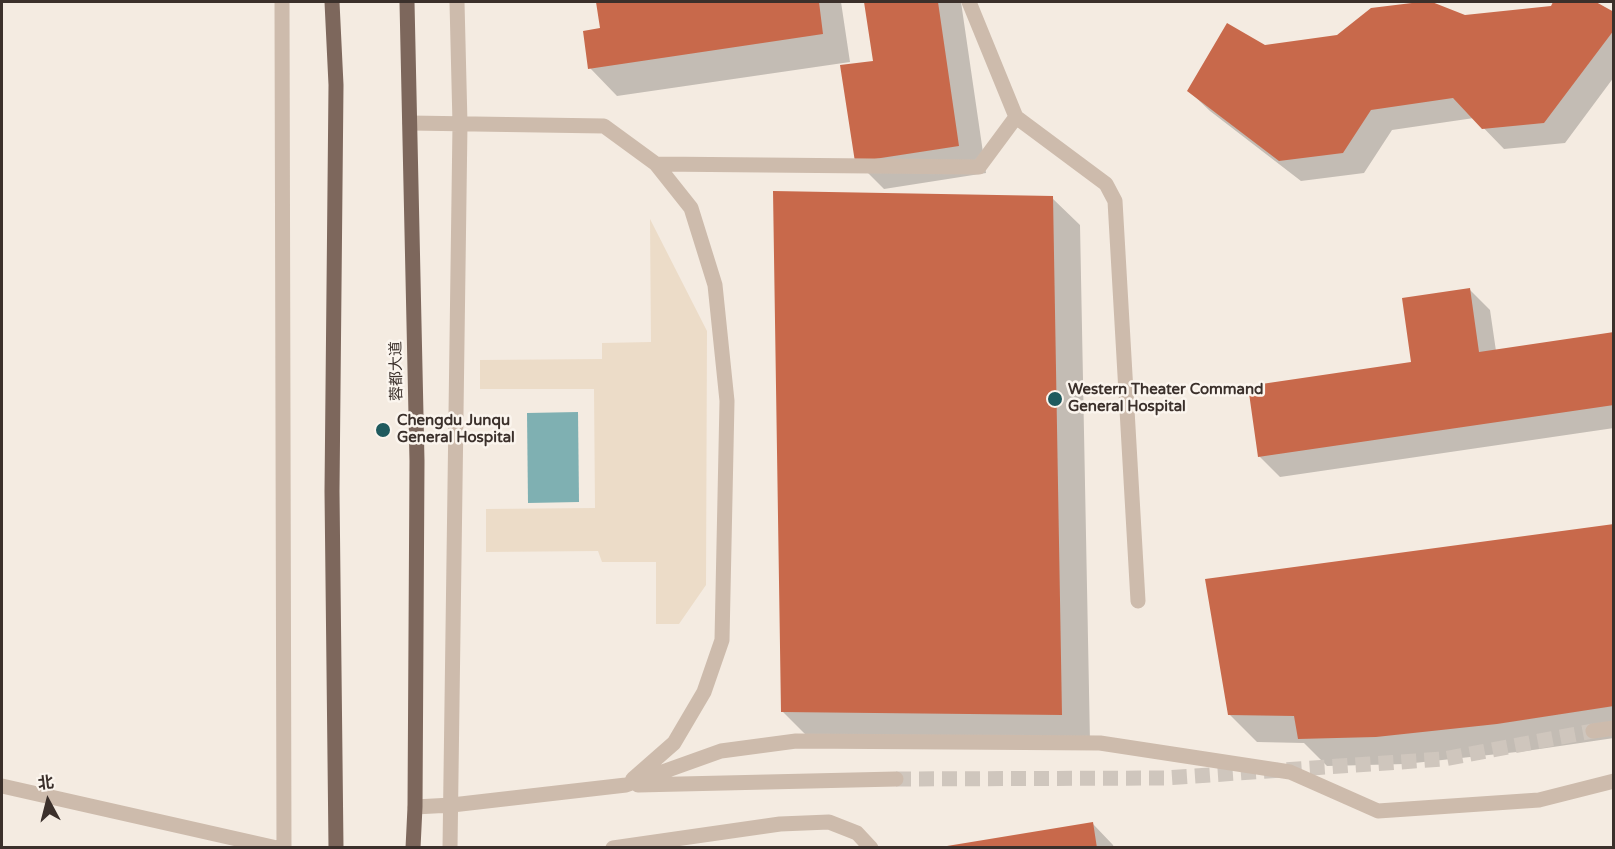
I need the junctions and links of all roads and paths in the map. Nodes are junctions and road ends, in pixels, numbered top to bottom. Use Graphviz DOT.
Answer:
graph roads {
  1 [pos="282,2"];
  2 [pos="332,2"];
  3 [pos="407,2"];
  4 [pos="457,2"];
  5 [pos="969,2"];
  6 [pos="1017,117"];
  7 [pos="410,123"];
  8 [pos="460,124"];
  9 [pos="656,164"];
  10 [pos="1138,601"];
  11 [pos="1614,728"];
  12 [pos="1593,730"];
  13 [pos="896,779"];
  14 [pos="1614,781"];
  15 [pos="626,785"];
  16 [pos="2,786"];
  17 [pos="452,805"];
  18 [pos="415,807"];
  19 [pos="277,848"];
  20 [pos="284,848"];
  21 [pos="336,848"];
  22 [pos="413,848"];
  23 [pos="450,848"];
  24 [pos="613,848"];
  25 [pos="871,848"];
  1 -- 20 [label="street"];
  2 -- 21 [label="main road"];
  3 -- 7 [label="main road, 蓉都大道"];
  4 -- 8 [label="street"];
  5 -- 6 [label="street"];
  6 -- 9 [label="street"];
  6 -- 10 [label="street"];
  7 -- 8 [label="street"];
  7 -- 18 [label="main road, 蓉都大道"];
  8 -- 9 [label="street"];
  8 -- 17 [label="street"];
  9 -- 15 [label="street"];
  11 -- 12 [label="street"];
  13 -- 15 [label="street"];
  14 -- 15 [label="street"];
  15 -- 17 [label="street"];
  16 -- 19 [label="street"];
  17 -- 18 [label="street"];
  17 -- 23 [label="street"];
  18 -- 22 [label="main road, 蓉都大道"];
  24 -- 25 [label="street"];
}
